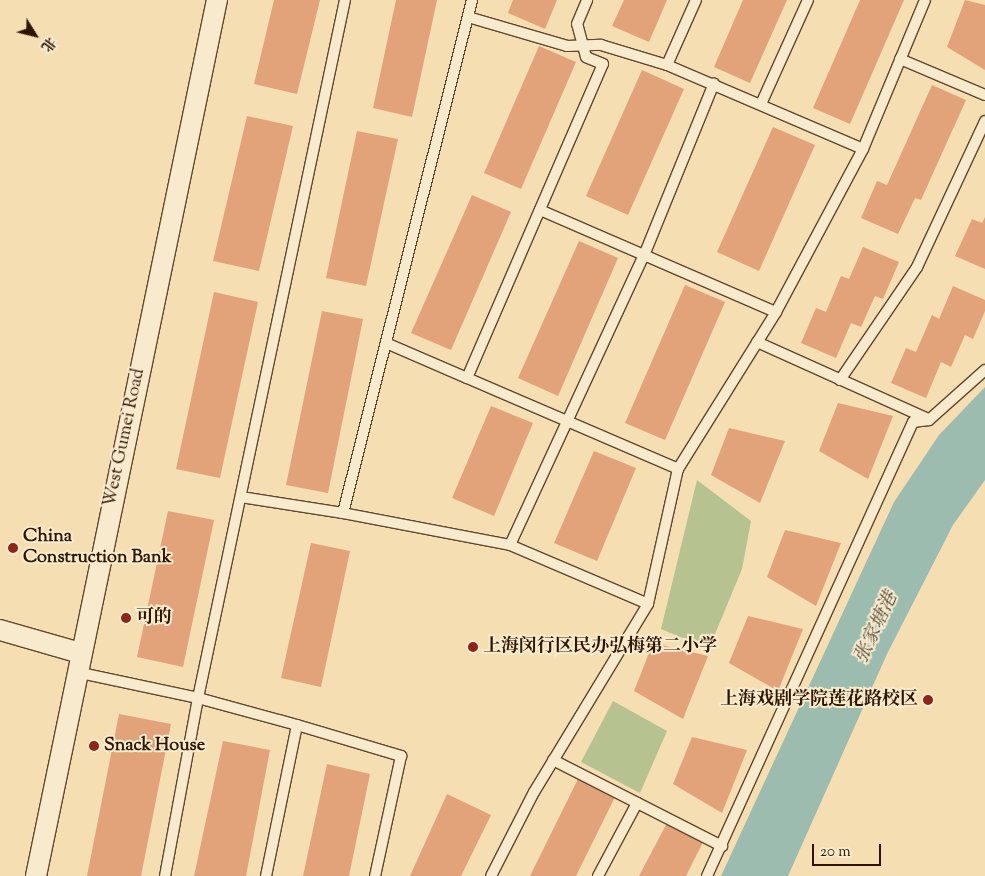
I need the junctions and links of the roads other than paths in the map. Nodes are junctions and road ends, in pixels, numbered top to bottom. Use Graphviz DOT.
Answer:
graph roads {
  1 [pos="217,0"];
  2 [pos="344,0"];
  3 [pos="472,0"];
  4 [pos="587,0"];
  5 [pos="696,0"];
  6 [pos="808,0"];
  7 [pos="925,0"];
  8 [pos="468,17"];
  9 [pos="583,46"];
  10 [pos="900,60"];
  11 [pos="667,65"];
  12 [pos="713,85"];
  13 [pos="985,95"];
  14 [pos="761,104"];
  15 [pos="985,121"];
  16 [pos="863,149"];
  17 [pos="540,210"];
  18 [pos="645,253"];
  19 [pos="776,312"];
  20 [pos="757,342"];
  21 [pos="386,343"];
  22 [pos="985,370"];
  23 [pos="467,378"];
  24 [pos="840,380"];
  25 [pos="929,420"];
  26 [pos="569,422"];
  27 [pos="678,469"];
  28 [pos="241,497"];
  29 [pos="343,513"];
  30 [pos="510,545"];
  31 [pos="648,604"];
  32 [pos="0,630"];
  33 [pos="78,663"];
  34 [pos="198,698"];
  35 [pos="297,725"];
  36 [pos="553,760"];
  37 [pos="637,803"];
  38 [pos="722,846"];
  39 [pos="36,876"];
  40 [pos="165,876"];
  41 [pos="266,876"];
  42 [pos="375,876"];
  43 [pos="492,876"];
  44 [pos="598,876"];
  45 [pos="707,876"];
  1 -- 33 [label="street, West Gumei Road"];
  2 -- 28 [label="lane"];
  3 -- 8 [label="lane"];
  4 -- 9 [label="lane"];
  5 -- 11 [label="lane"];
  6 -- 14 [label="lane"];
  7 -- 10 [label="lane"];
  8 -- 9 [label="lane"];
  8 -- 21 [label="lane"];
  9 -- 11 [label="lane"];
  9 -- 17 [label="lane"];
  10 -- 13 [label="lane"];
  10 -- 16 [label="lane"];
  11 -- 12 [label="lane"];
  12 -- 14 [label="lane"];
  12 -- 18 [label="lane"];
  14 -- 16 [label="lane"];
  15 -- 24 [label="lane"];
  16 -- 19 [label="lane"];
  17 -- 18 [label="lane"];
  17 -- 23 [label="lane"];
  18 -- 19 [label="lane"];
  18 -- 26 [label="lane"];
  19 -- 20 [label="lane"];
  20 -- 24 [label="lane"];
  20 -- 27 [label="lane"];
  21 -- 23 [label="lane"];
  21 -- 29 [label="lane"];
  22 -- 25 [label="lane"];
  23 -- 26 [label="lane"];
  24 -- 25 [label="lane"];
  25 -- 38 [label="lane"];
  26 -- 27 [label="lane"];
  26 -- 30 [label="lane"];
  27 -- 31 [label="lane"];
  28 -- 29 [label="lane"];
  28 -- 34 [label="lane"];
  29 -- 30 [label="lane"];
  30 -- 31 [label="lane"];
  31 -- 36 [label="lane"];
  32 -- 33 [label="street"];
  33 -- 34 [label="lane"];
  33 -- 39 [label="street, West Gumei Road"];
  34 -- 35 [label="lane"];
  34 -- 40 [label="lane"];
  35 -- 41 [label="lane"];
  35 -- 42 [label="lane"];
  36 -- 37 [label="lane"];
  36 -- 43 [label="lane"];
  37 -- 38 [label="lane"];
  37 -- 44 [label="lane"];
  38 -- 45 [label="lane"];
}
